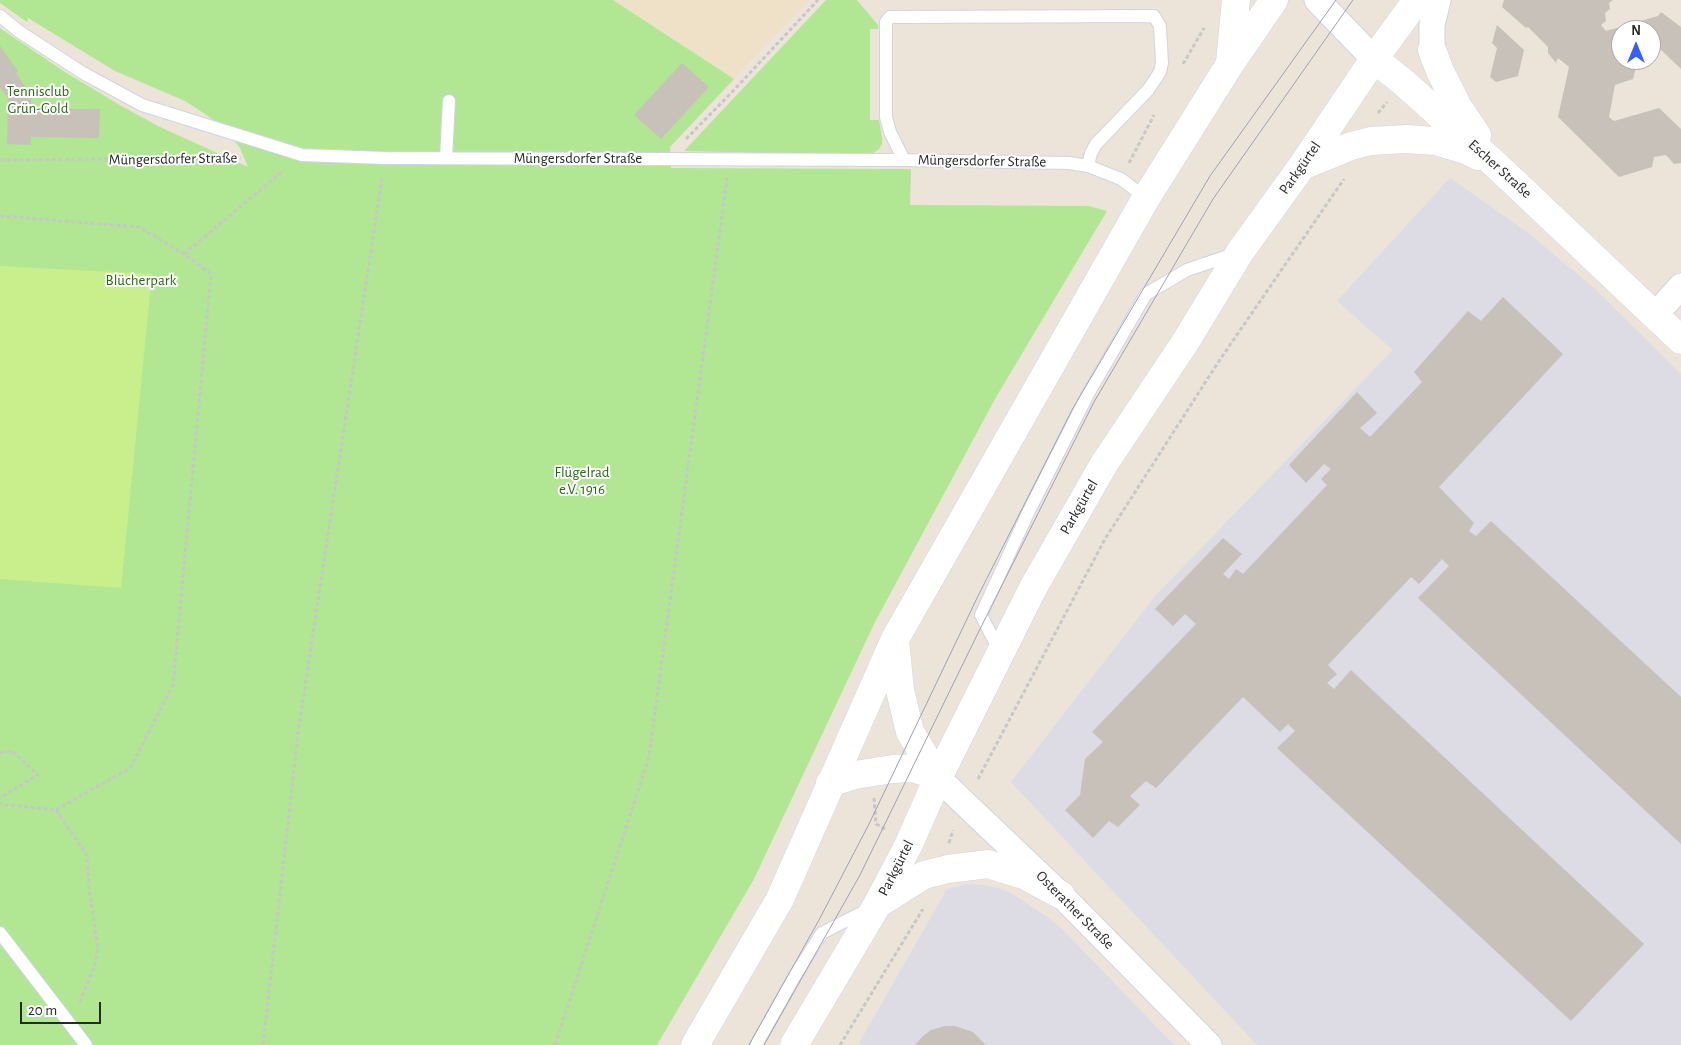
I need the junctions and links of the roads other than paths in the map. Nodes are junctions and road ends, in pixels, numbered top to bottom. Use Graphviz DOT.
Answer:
graph roads {
  1 [pos="1236,0"];
  2 [pos="1274,0"];
  3 [pos="1316,0"];
  4 [pos="1417,0"];
  5 [pos="1438,0"];
  6 [pos="0,16"];
  7 [pos="1432,50"];
  8 [pos="1374,59"];
  9 [pos="1230,64"];
  10 [pos="449,101"];
  11 [pos="446,157"];
  12 [pos="904,160"];
  13 [pos="1088,166"];
  14 [pos="1302,166"];
  15 [pos="1497,166"];
  16 [pos="1146,198"];
  17 [pos="1240,252"];
  18 [pos="1681,286"];
  19 [pos="1655,315"];
  20 [pos="1681,340"];
  21 [pos="895,639"];
  22 [pos="1001,655"];
  23 [pos="938,778"];
  24 [pos="830,783"];
  25 [pos="1061,895"];
  26 [pos="876,905"];
  27 [pos="0,933"];
  28 [pos="86,1045"];
  29 [pos="695,1045"];
  30 [pos="756,1045"];
  31 [pos="794,1045"];
  32 [pos="1209,1045"];
  1 -- 9 [label="main road"];
  2 -- 9 [label="main road"];
  3 -- 8 [label="street, Escher Straße"];
  4 -- 8 [label="main road, Parkgürtel"];
  5 -- 7 [label="street"];
  6 -- 11 [label="lane, Müngersdorfer Straße"];
  7 -- 15 [label="main road"];
  8 -- 14 [label="main road, Parkgürtel"];
  8 -- 15 [label="main road, Escher Straße"];
  9 -- 16 [label="main road"];
  10 -- 11 [label="lane"];
  11 -- 12 [label="lane, Müngersdorfer Straße"];
  12 -- 13 [label="lane, Müngersdorfer Straße"];
  12 -- 13 [label="lane"];
  13 -- 16 [label="lane, Müngersdorfer Straße"];
  14 -- 15 [label="main road"];
  14 -- 17 [label="main road, Parkgürtel"];
  15 -- 19 [label="main road, Escher Straße"];
  16 -- 21 [label="main road"];
  17 -- 22 [label="main road, Parkgürtel"];
  17 -- 22 [label="lane"];
  18 -- 19 [label="street"];
  19 -- 20 [label="main road, Escher Straße"];
  21 -- 23 [label="main road"];
  21 -- 24 [label="main road"];
  22 -- 23 [label="main road, Parkgürtel"];
  23 -- 24 [label="main road"];
  23 -- 25 [label="street, Osterather Straße"];
  23 -- 26 [label="main road, Parkgürtel"];
  24 -- 29 [label="main road"];
  25 -- 26 [label="main road"];
  25 -- 32 [label="street, Osterather Straße"];
  26 -- 30 [label="lane"];
  26 -- 31 [label="main road, Parkgürtel"];
  27 -- 28 [label="lane"];
}
